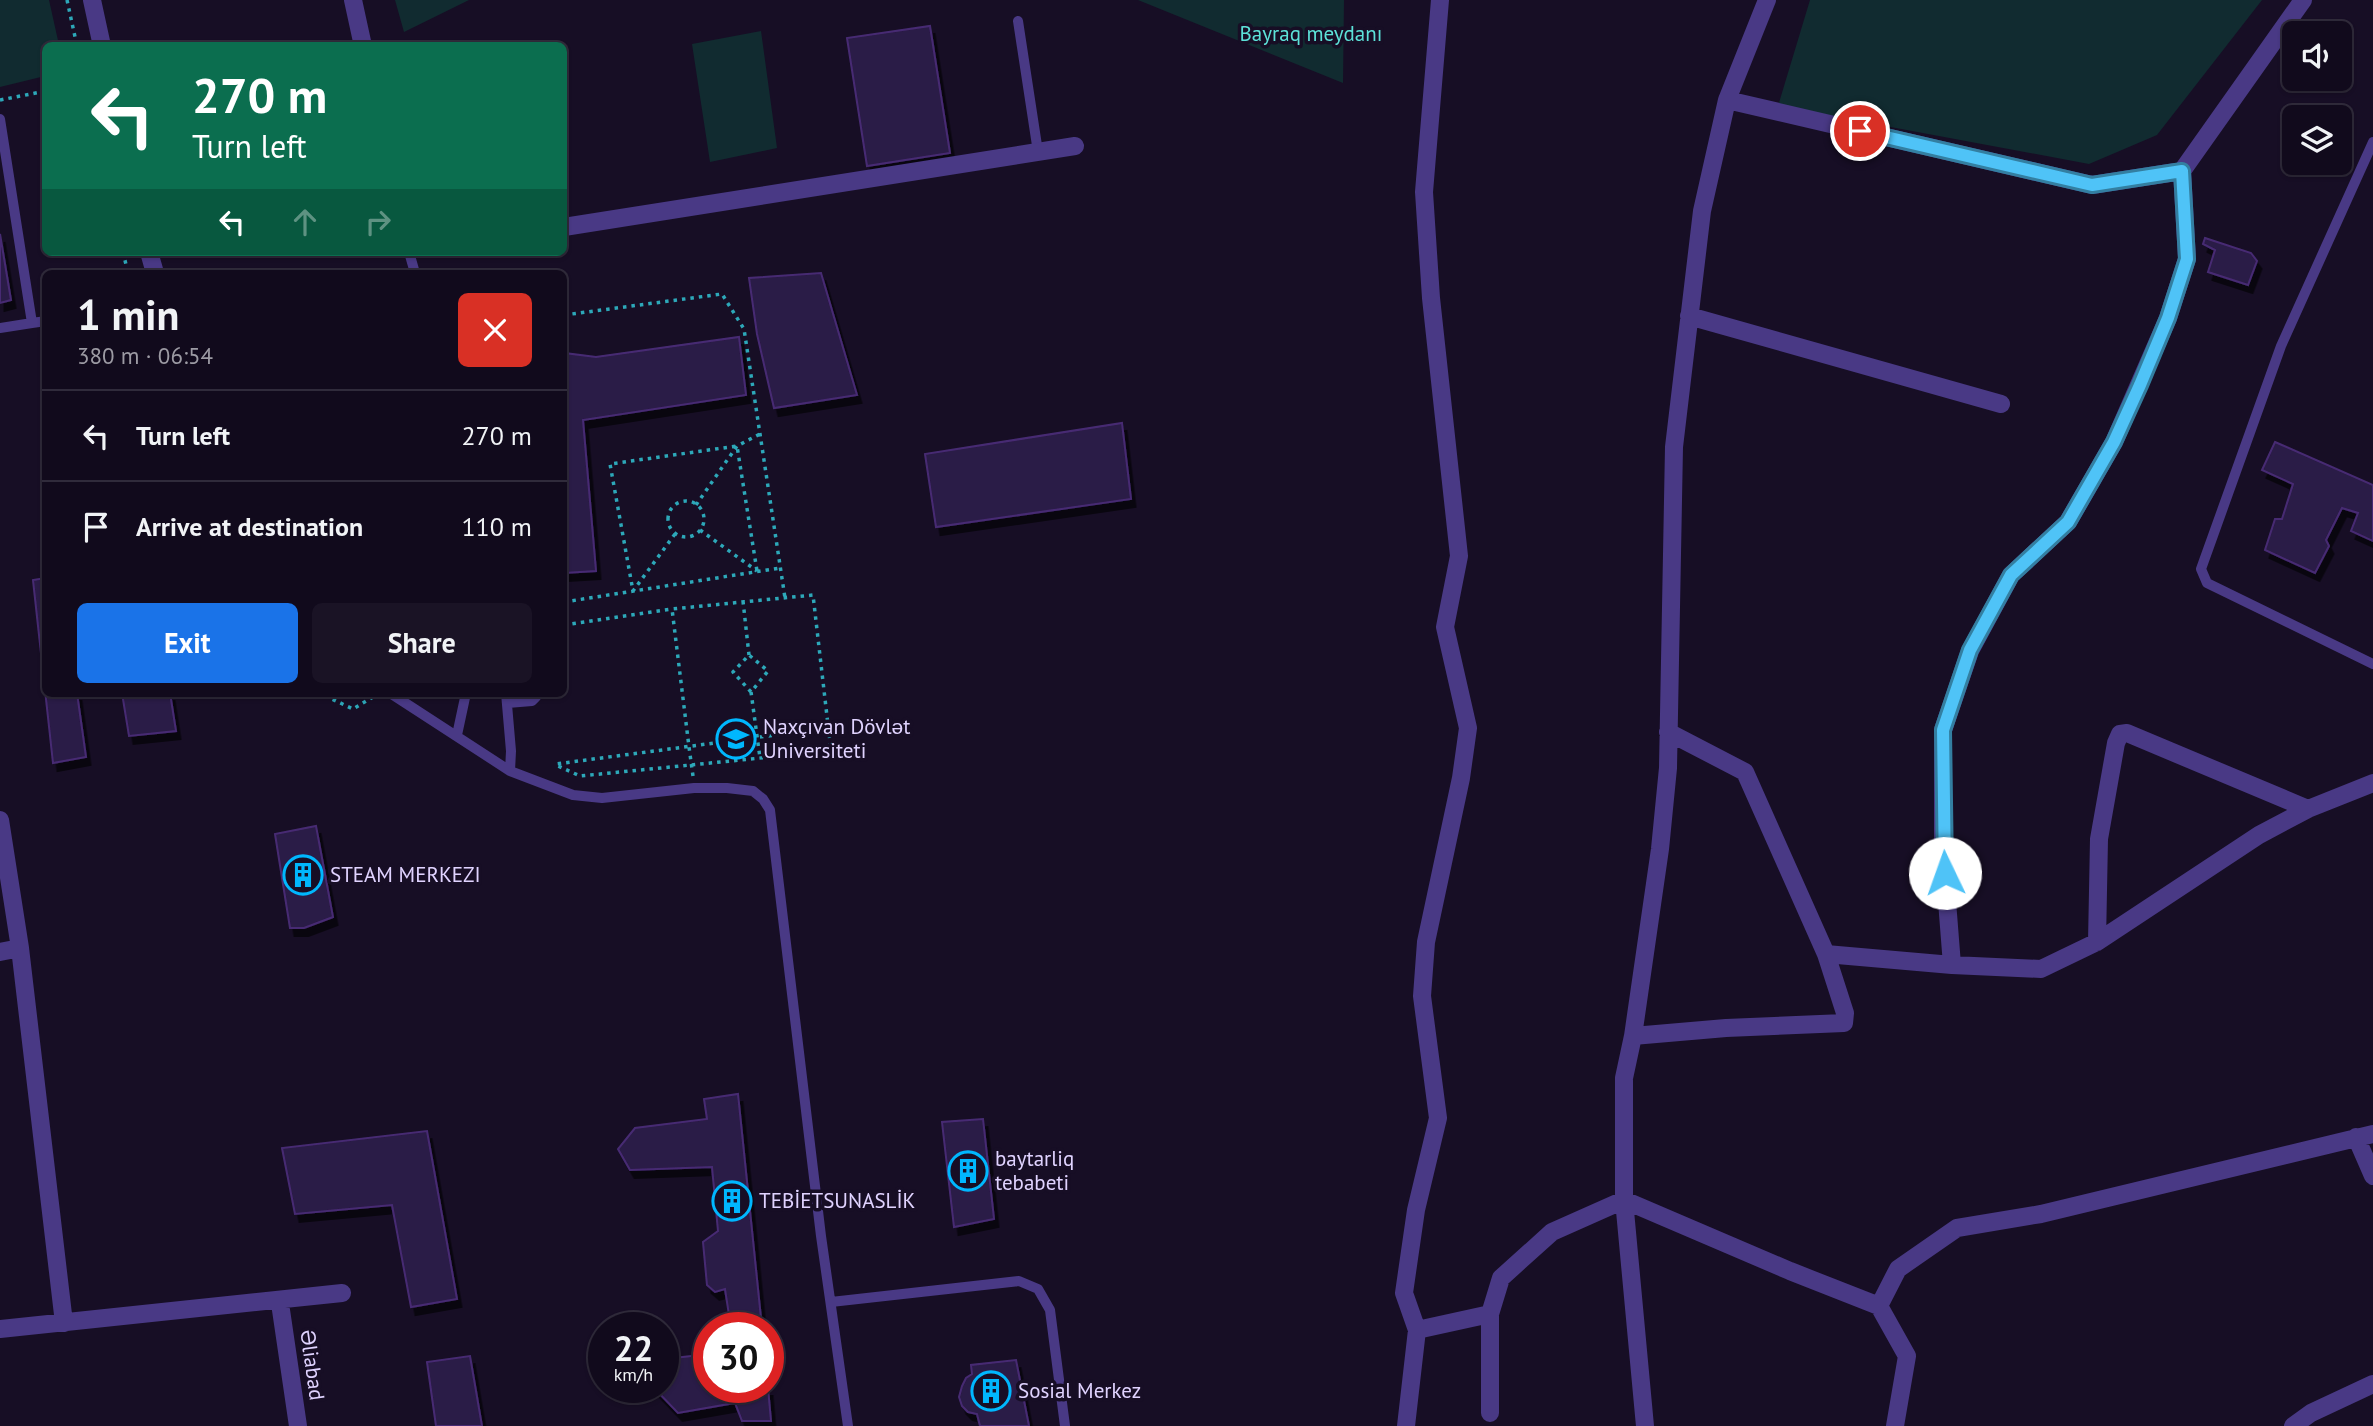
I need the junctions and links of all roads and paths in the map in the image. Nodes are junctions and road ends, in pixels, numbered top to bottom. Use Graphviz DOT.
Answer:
graph roads {
  1 [pos="67,0"];
  2 [pos="92,0"];
  3 [pos="353,0"];
  4 [pos="1440,0"];
  5 [pos="1767,0"];
  6 [pos="2303,0"];
  7 [pos="1018,21"];
  8 [pos="76,42"];
  9 [pos="101,42"];
  10 [pos="362,42"];
  11 [pos="42,92"];
  12 [pos="0,100"];
  13 [pos="1727,100"];
  14 [pos="0,119"];
  15 [pos="2373,142"];
  16 [pos="1075,146"];
  17 [pos="1038,152"];
  18 [pos="2182,171"];
  19 [pos="567,227"];
  20 [pos="567,315"];
  21 [pos="1689,316"];
  22 [pos="42,322"];
  23 [pos="32,323"];
  24 [pos="0,328"];
  25 [pos="2001,404"];
  26 [pos="760,433"];
  27 [pos="737,446"];
  28 [pos="696,505"];
  29 [pos="700,530"];
  30 [pos="675,534"];
  31 [pos="780,568"];
  32 [pos="757,571"];
  33 [pos="634,591"];
  34 [pos="785,598"];
  35 [pos="743,601"];
  36 [pos="567,602"];
  37 [pos="672,609"];
  38 [pos="567,625"];
  39 [pos="749,655"];
  40 [pos="2373,664"];
  41 [pos="751,692"];
  42 [pos="331,697"];
  43 [pos="374,697"];
  44 [pos="396,697"];
  45 [pos="465,697"];
  46 [pos="536,697"];
  47 [pos="507,698"];
  48 [pos="828,728"];
  49 [pos="1668,732"];
  50 [pos="457,735"];
  51 [pos="758,737"];
  52 [pos="689,747"];
  53 [pos="760,758"];
  54 [pos="691,766"];
  55 [pos="510,771"];
  56 [pos="2373,783"];
  57 [pos="694,788"];
  58 [pos="2308,809"];
  59 [pos="0,820"];
  60 [pos="2097,942"];
  61 [pos="20,948"];
  62 [pos="0,952"];
  63 [pos="1826,954"];
  64 [pos="1952,965"];
  65 [pos="1633,1036"];
  66 [pos="2364,1135"];
  67 [pos="2373,1176"];
  68 [pos="1624,1200"];
  69 [pos="342,1293"];
  70 [pos="831,1302"];
  71 [pos="1879,1306"];
  72 [pos="281,1310"];
  73 [pos="1490,1314"];
  74 [pos="64,1322"];
  75 [pos="0,1329"];
  76 [pos="1417,1331"];
  77 [pos="2373,1384"];
  78 [pos="1490,1413"];
  79 [pos="298,1426"];
  80 [pos="848,1426"];
  81 [pos="1065,1426"];
  82 [pos="1406,1426"];
  83 [pos="1645,1426"];
  84 [pos="1895,1426"];
  85 [pos="2293,1426"];
  1 -- 8 [label="path"];
  2 -- 9 [label="street"];
  3 -- 10 [label="street"];
  4 -- 76 [label="street"];
  5 -- 13 [label="street"];
  6 -- 18 [label="street"];
  7 -- 17 [label="lane"];
  11 -- 12 [label="path"];
  13 -- 18 [label="street"];
  13 -- 21 [label="street"];
  14 -- 23 [label="lane"];
  15 -- 40 [label="lane"];
  16 -- 17 [label="street"];
  17 -- 19 [label="street"];
  18 -- 64 [label="street"];
  20 -- 26 [label="path"];
  21 -- 25 [label="street"];
  21 -- 49 [label="street"];
  22 -- 23 [label="lane"];
  23 -- 24 [label="lane"];
  26 -- 27 [label="path"];
  26 -- 31 [label="path"];
  27 -- 28 [label="path"];
  27 -- 32 [label="path"];
  27 -- 33 [label="path"];
  28 -- 29 [label="path"];
  28 -- 30 [label="path"];
  29 -- 30 [label="path"];
  29 -- 32 [label="path"];
  30 -- 33 [label="path"];
  31 -- 32 [label="path"];
  31 -- 34 [label="path"];
  32 -- 33 [label="path"];
  33 -- 36 [label="path"];
  34 -- 35 [label="path"];
  34 -- 48 [label="path"];
  35 -- 37 [label="path"];
  35 -- 39 [label="path"];
  37 -- 38 [label="path"];
  37 -- 52 [label="path"];
  39 -- 41 [label="path"];
  39 -- 41 [label="path"];
  41 -- 51 [label="path"];
  42 -- 43 [label="path"];
  44 -- 50 [label="lane"];
  45 -- 50 [label="lane"];
  46 -- 47 [label="lane"];
  47 -- 55 [label="lane"];
  48 -- 51 [label="path"];
  48 -- 53 [label="path"];
  49 -- 63 [label="street"];
  49 -- 65 [label="street"];
  50 -- 55 [label="lane"];
  51 -- 52 [label="path"];
  51 -- 53 [label="path"];
  52 -- 54 [label="path"];
  52 -- 54 [label="path"];
  53 -- 54 [label="path"];
  54 -- 57 [label="path"];
  55 -- 57 [label="lane"];
  56 -- 58 [label="street"];
  57 -- 70 [label="lane"];
  58 -- 60 [label="street"];
  58 -- 60 [label="street"];
  59 -- 61 [label="street"];
  60 -- 64 [label="street"];
  61 -- 62 [label="street"];
  61 -- 74 [label="street"];
  63 -- 64 [label="street"];
  63 -- 65 [label="street"];
  65 -- 68 [label="street"];
  66 -- 67 [label="street"];
  66 -- 71 [label="street"];
  68 -- 71 [label="street"];
  68 -- 73 [label="street"];
  68 -- 83 [label="street"];
  69 -- 74 [label="street"];
  70 -- 80 [label="lane"];
  70 -- 81 [label="lane"];
  71 -- 84 [label="street"];
  72 -- 79 [label="street, Əliabad"];
  73 -- 76 [label="street"];
  73 -- 78 [label="street"];
  74 -- 75 [label="street"];
  76 -- 82 [label="street"];
  77 -- 85 [label="street"];
}
